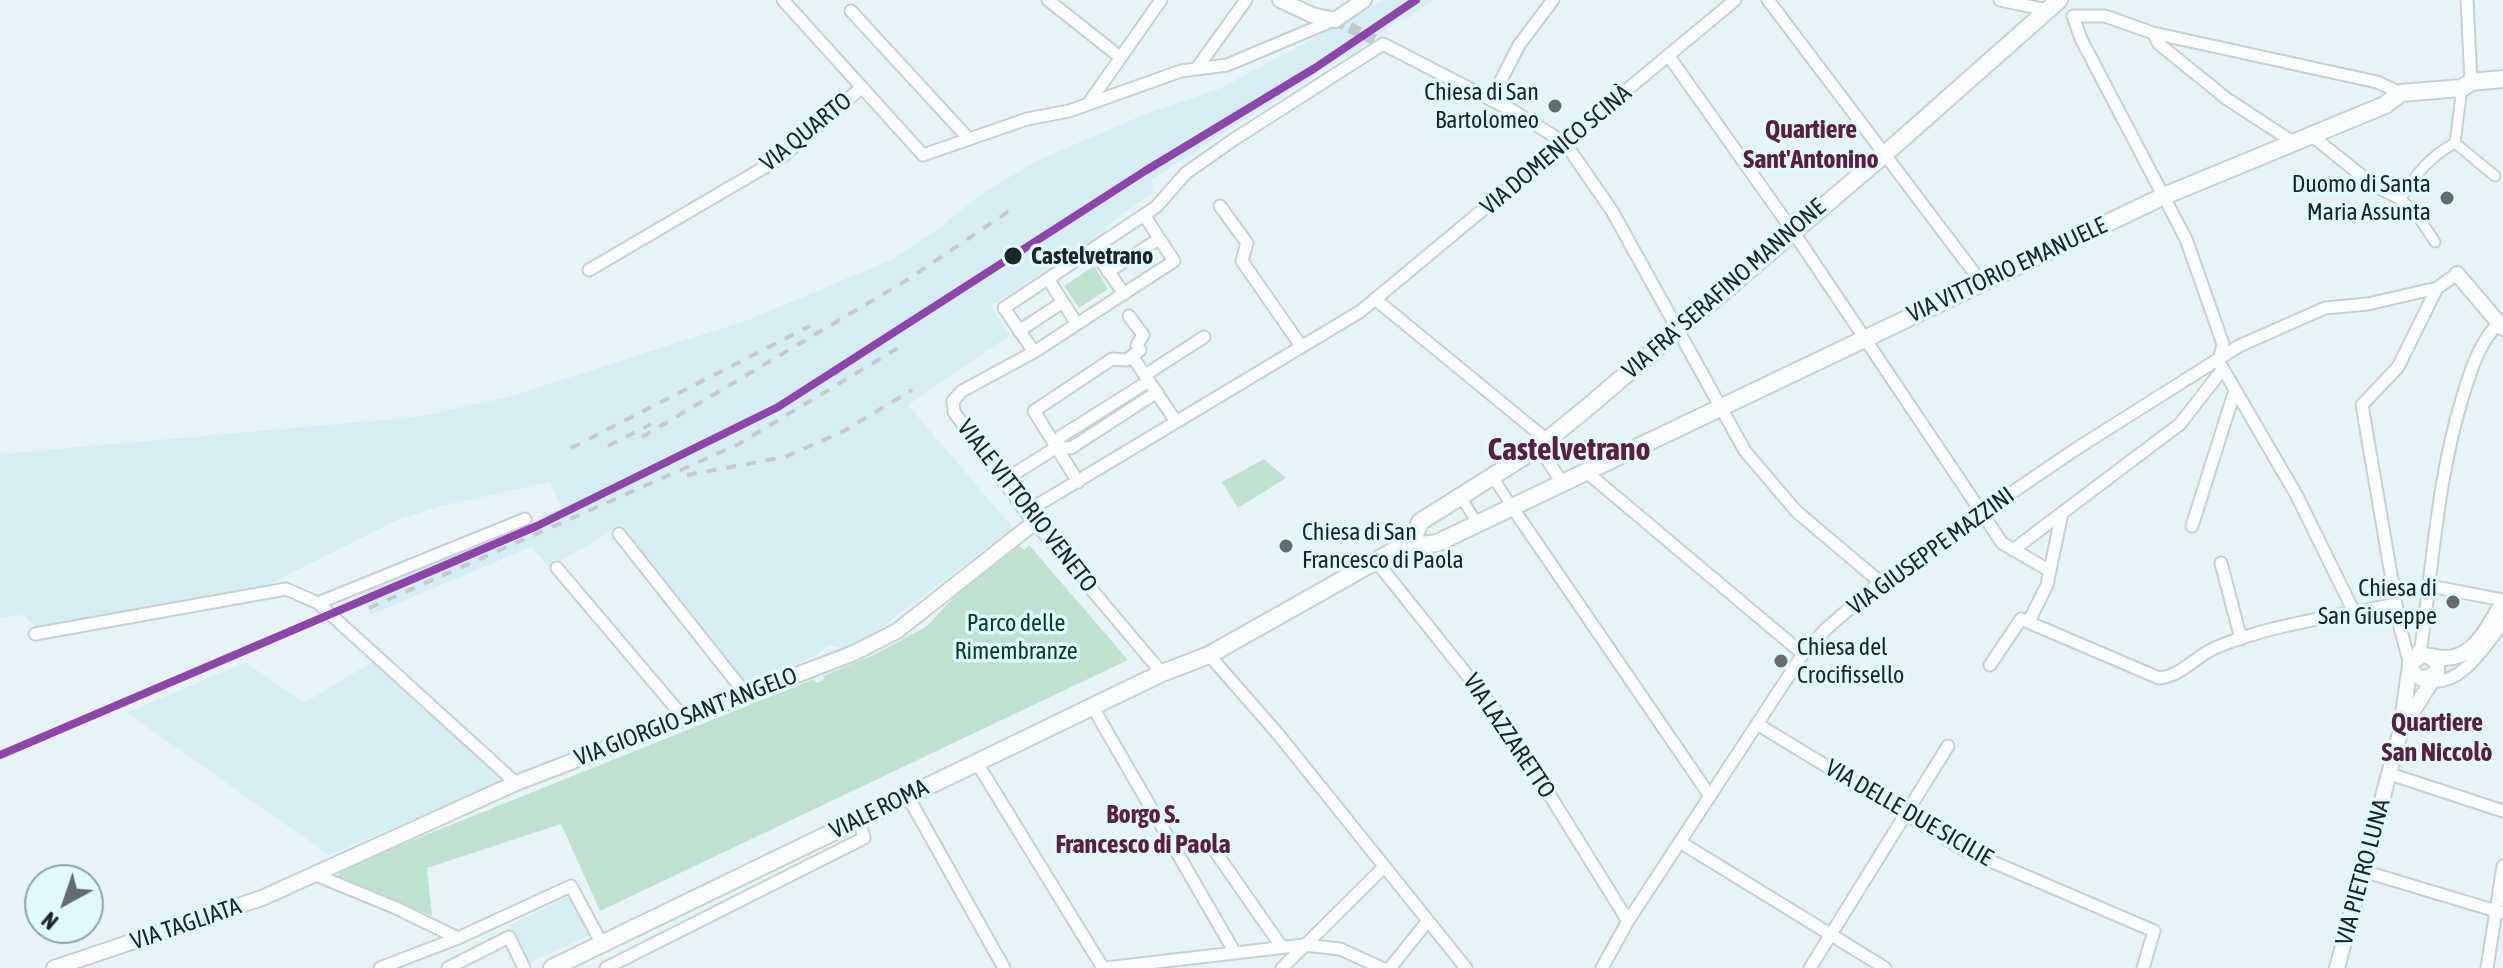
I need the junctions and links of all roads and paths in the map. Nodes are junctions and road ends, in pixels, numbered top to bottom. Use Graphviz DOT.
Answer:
graph roads {
  1 [pos="783,0"];
  2 [pos="1048,0"];
  3 [pos="1161,0"];
  4 [pos="1246,0"];
  5 [pos="1280,0"];
  6 [pos="1364,0"];
  7 [pos="1553,0"];
  8 [pos="1735,0"];
  9 [pos="1768,0"];
  10 [pos="2000,0"];
  11 [pos="2467,0"];
  12 [pos="2051,7"];
  13 [pos="851,11"];
  14 [pos="2073,16"];
  15 [pos="1335,20"];
  16 [pos="2153,33"];
  17 [pos="1668,55"];
  18 [pos="1120,57"];
  19 [pos="1197,68"];
  20 [pos="2503,79"];
  21 [pos="2466,85"];
  22 [pos="862,87"];
  23 [pos="2401,93"];
  24 [pos="1491,100"];
  25 [pos="1088,104"];
  26 [pos="2311,135"];
  27 [pos="968,138"];
  28 [pos="2293,142"];
  29 [pos="1565,143"];
  30 [pos="2455,143"];
  31 [pos="1885,154"];
  32 [pos="2495,176"];
  33 [pos="2164,196"];
  34 [pos="2401,199"];
  35 [pos="1220,206"];
  36 [pos="1144,215"];
  37 [pos="1792,230"];
  38 [pos="1159,239"];
  39 [pos="2435,242"];
  40 [pos="1093,249"];
  41 [pos="589,270"];
  42 [pos="1108,272"];
  43 [pos="2457,274"];
  44 [pos="1048,279"];
  45 [pos="1982,283"];
  46 [pos="2437,288"];
  47 [pos="1124,294"];
  48 [pos="1375,299"];
  49 [pos="1063,302"];
  50 [pos="1129,316"];
  51 [pos="1077,324"];
  52 [pos="2503,327"];
  53 [pos="1678,330"];
  54 [pos="1019,331"];
  55 [pos="1204,337"];
  56 [pos="1866,337"];
  57 [pos="1301,346"];
  58 [pos="1029,355"];
  59 [pos="1132,356"];
  60 [pos="2221,366"];
  61 [pos="1147,378"];
  62 [pos="2235,390"];
  63 [pos="1157,392"];
  64 [pos="1720,406"];
  65 [pos="1175,420"];
  66 [pos="1543,444"];
  67 [pos="1057,447"];
  68 [pos="1584,470"];
  69 [pos="1493,477"];
  70 [pos="1003,481"];
  71 [pos="1561,481"];
  72 [pos="1078,482"];
  73 [pos="1461,497"];
  74 [pos="1512,507"];
  75 [pos="1980,513"];
  76 [pos="2062,513"];
  77 [pos="1030,517"];
  78 [pos="525,519"];
  79 [pos="1477,523"];
  80 [pos="2192,526"];
  81 [pos="619,534"];
  82 [pos="1413,540"];
  83 [pos="2013,550"];
  84 [pos="1376,561"];
  85 [pos="2221,563"];
  86 [pos="557,568"];
  87 [pos="2050,571"];
  88 [pos="1880,582"];
  89 [pos="2430,586"];
  90 [pos="2503,601"];
  91 [pos="318,603"];
  92 [pos="2396,604"];
  93 [pos="2354,612"];
  94 [pos="2029,621"];
  95 [pos="2503,623"];
  96 [pos="2400,627"];
  97 [pos="35,634"];
  98 [pos="2241,639"];
  99 [pos="1803,654"];
  100 [pos="1209,655"];
  101 [pos="1990,665"];
  102 [pos="2423,665"];
  103 [pos="1162,673"];
  104 [pos="745,693"];
  105 [pos="1092,706"];
  106 [pos="684,718"];
  107 [pos="1757,724"];
  108 [pos="2401,729"];
  109 [pos="1948,746"];
  110 [pos="977,763"];
  111 [pos="2390,774"];
  112 [pos="516,783"];
  113 [pos="907,795"];
  114 [pos="1710,796"];
  115 [pos="2503,811"];
  116 [pos="1905,814"];
  117 [pos="859,819"];
  118 [pos="1680,842"];
  119 [pos="1210,844"];
  120 [pos="2503,866"];
  121 [pos="1383,868"];
  122 [pos="2363,871"];
  123 [pos="316,875"];
  124 [pos="2499,912"];
  125 [pos="1628,921"];
  126 [pos="1427,922"];
  127 [pos="1831,935"];
  128 [pos="458,938"];
  129 [pos="602,944"];
  130 [pos="1304,945"];
  131 [pos="1281,946"];
  132 [pos="1234,951"];
  133 [pos="1160,964"];
  134 [pos="54,968"];
  135 [pos="380,968"];
  136 [pos="448,968"];
  137 [pos="524,968"];
  138 [pos="552,968"];
  139 [pos="606,968"];
  140 [pos="1004,968"];
  141 [pos="1104,968"];
  142 [pos="1282,968"];
  143 [pos="1382,968"];
  144 [pos="1390,968"];
  145 [pos="1466,968"];
  146 [pos="1602,968"];
  147 [pos="1810,968"];
  148 [pos="1885,968"];
  149 [pos="2143,968"];
  150 [pos="2337,968"];
  151 [pos="2487,968"];
  1 -- 22 [label="street"];
  2 -- 18 [label="street"];
  3 -- 18 [label="street"];
  4 -- 19 [label="street"];
  5 -- 15 [label="street"];
  6 -- 15 [label="street"];
  7 -- 24 [label="street"];
  8 -- 17 [label="street, VIA DOMENICO SCINÀ"];
  9 -- 31 [label="street"];
  10 -- 12 [label="street"];
  11 -- 21 [label="street"];
  12 -- 14 [label="street"];
  12 -- 31 [label="main road, VIA FRA' SERAFINO MANNONE"];
  13 -- 27 [label="street"];
  14 -- 16 [label="street"];
  14 -- 33 [label="street"];
  15 -- 19 [label="street, VIA QUARTO"];
  16 -- 23 [label="street"];
  16 -- 28 [label="street"];
  17 -- 29 [label="street, VIA DOMENICO SCINÀ"];
  17 -- 37 [label="street"];
  18 -- 25 [label="street"];
  19 -- 25 [label="street, VIA QUARTO"];
  20 -- 21 [label="main road"];
  21 -- 23 [label="main road"];
  21 -- 30 [label="street"];
  22 -- 27 [label="street, VIA QUARTO"];
  22 -- 41 [label="street, VIA QUARTO"];
  23 -- 26 [label="main road, VIA VITTORIO EMANUELE"];
  24 -- 29 [label="street"];
  24 -- 36 [label="street"];
  25 -- 27 [label="street, VIA QUARTO"];
  26 -- 28 [label="main road, VIA VITTORIO EMANUELE"];
  26 -- 34 [label="street"];
  28 -- 33 [label="main road, VIA VITTORIO EMANUELE"];
  29 -- 48 [label="street, VIA DOMENICO SCINÀ"];
  29 -- 53 [label="street"];
  30 -- 32 [label="street"];
  30 -- 34 [label="street"];
  31 -- 37 [label="main road, VIA FRA' SERAFINO MANNONE"];
  31 -- 45 [label="street"];
  33 -- 45 [label="main road, VIA VITTORIO EMANUELE"];
  33 -- 60 [label="street"];
  34 -- 39 [label="street"];
  35 -- 57 [label="street"];
  36 -- 38 [label="street"];
  36 -- 40 [label="street"];
  37 -- 53 [label="main road, VIA FRA' SERAFINO MANNONE"];
  37 -- 56 [label="street"];
  38 -- 42 [label="street"];
  38 -- 47 [label="street"];
  40 -- 42 [label="street"];
  40 -- 44 [label="street"];
  42 -- 47 [label="street"];
  43 -- 46 [label="street"];
  43 -- 52 [label="street"];
  44 -- 49 [label="street"];
  44 -- 54 [label="street"];
  45 -- 56 [label="main road, VIA VITTORIO EMANUELE"];
  46 -- 60 [label="street, VIA GIUSEPPE MAZZINI"];
  46 -- 92 [label="street"];
  47 -- 51 [label="street"];
  48 -- 57 [label="street, VIA DOMENICO SCINÀ"];
  48 -- 66 [label="street"];
  49 -- 51 [label="street"];
  49 -- 54 [label="street"];
  50 -- 59 [label="street"];
  51 -- 58 [label="street"];
  52 -- 89 [label="street"];
  53 -- 64 [label="street"];
  53 -- 66 [label="main road, VIA FRA' SERAFINO MANNONE"];
  54 -- 58 [label="street"];
  55 -- 61 [label="street"];
  56 -- 64 [label="main road, VIA VITTORIO EMANUELE"];
  56 -- 75 [label="street"];
  57 -- 65 [label="street, VIA DOMENICO SCINÀ"];
  58 -- 70 [label="street, VIALE VITTORIO VENETO"];
  59 -- 61 [label="street"];
  59 -- 67 [label="street"];
  60 -- 62 [label="street"];
  60 -- 75 [label="street, VIA GIUSEPPE MAZZINI"];
  60 -- 76 [label="street"];
  61 -- 63 [label="street"];
  61 -- 67 [label="street"];
  62 -- 80 [label="street"];
  62 -- 93 [label="street"];
  63 -- 65 [label="street"];
  63 -- 67 [label="street"];
  64 -- 68 [label="main road, VIA VITTORIO EMANUELE"];
  64 -- 88 [label="street"];
  65 -- 72 [label="street, VIA DOMENICO SCINÀ"];
  66 -- 69 [label="main road, VIA FRA' SERAFINO MANNONE"];
  66 -- 71 [label="street"];
  67 -- 70 [label="street"];
  67 -- 72 [label="street"];
  68 -- 71 [label="main road, VIA VITTORIO EMANUELE"];
  68 -- 99 [label="street"];
  69 -- 73 [label="main road, VIA FRA' SERAFINO MANNONE"];
  69 -- 74 [label="street"];
  70 -- 77 [label="street, VIALE VITTORIO VENETO"];
  71 -- 74 [label="main road, VIA VITTORIO EMANUELE"];
  72 -- 77 [label="street, VIA DOMENICO SCINÀ"];
  73 -- 79 [label="street"];
  73 -- 82 [label="main road, VIA FRA' SERAFINO MANNONE"];
  74 -- 79 [label="main road, VIA VITTORIO EMANUELE"];
  74 -- 114 [label="street"];
  75 -- 83 [label="street"];
  75 -- 88 [label="street, VIA GIUSEPPE MAZZINI"];
  76 -- 83 [label="street"];
  76 -- 87 [label="street"];
  77 -- 103 [label="street, VIALE VITTORIO VENETO"];
  77 -- 104 [label="street, VIA GIORGIO SANT'ANGELO"];
  78 -- 91 [label="street"];
  79 -- 82 [label="main road, VIA VITTORIO EMANUELE"];
  81 -- 104 [label="street"];
  82 -- 84 [label="main road, VIALE ROMA"];
  83 -- 87 [label="street"];
  84 -- 100 [label="main road, VIALE ROMA"];
  84 -- 125 [label="street, VIA LAZZARETTO"];
  85 -- 98 [label="street"];
  86 -- 106 [label="street"];
  87 -- 94 [label="street"];
  88 -- 99 [label="street, VIA GIUSEPPE MAZZINI"];
  89 -- 90 [label="street"];
  89 -- 102 [label="street"];
  90 -- 102 [label="street"];
  91 -- 97 [label="street"];
  91 -- 112 [label="street"];
  92 -- 93 [label="street"];
  92 -- 96 [label="street"];
  93 -- 98 [label="street"];
  94 -- 98 [label="street"];
  94 -- 101 [label="street"];
  95 -- 102 [label="street"];
  96 -- 102 [label="street"];
  96 -- 102 [label="street"];
  99 -- 107 [label="street, VIA GIUSEPPE MAZZINI"];
  100 -- 103 [label="main road, VIALE ROMA"];
  100 -- 121 [label="street"];
  102 -- 108 [label="street, VIA PIETRO LUNA"];
  102 -- 108 [label="street, VIA PIETRO LUNA"];
  103 -- 105 [label="main road, VIALE ROMA"];
  104 -- 106 [label="street, VIA GIORGIO SANT'ANGELO"];
  105 -- 110 [label="main road, VIALE ROMA"];
  105 -- 132 [label="street"];
  106 -- 112 [label="street, VIA GIORGIO SANT'ANGELO"];
  107 -- 114 [label="street, VIA GIUSEPPE MAZZINI"];
  107 -- 116 [label="street, VIA DELLE DUE SICILIE"];
  108 -- 111 [label="street, VIA PIETRO LUNA"];
  109 -- 116 [label="street"];
  110 -- 113 [label="main road, VIALE ROMA"];
  110 -- 141 [label="street"];
  111 -- 115 [label="street"];
  111 -- 122 [label="street, VIA PIETRO LUNA"];
  112 -- 123 [label="street, VIA GIORGIO SANT'ANGELO"];
  113 -- 117 [label="main road, VIALE ROMA"];
  113 -- 140 [label="street"];
  114 -- 118 [label="street, VIA GIUSEPPE MAZZINI"];
  116 -- 127 [label="street"];
  116 -- 149 [label="street, VIA DELLE DUE SICILIE"];
  117 -- 129 [label="main road, VIALE ROMA"];
  117 -- 139 [label="street"];
  118 -- 125 [label="street, VIA GIUSEPPE MAZZINI"];
  118 -- 127 [label="street"];
  119 -- 131 [label="street"];
  120 -- 124 [label="street"];
  121 -- 126 [label="street"];
  121 -- 130 [label="street"];
  122 -- 124 [label="street"];
  122 -- 150 [label="street, VIA PIETRO LUNA"];
  123 -- 128 [label="street"];
  123 -- 134 [label="street, VIA TAGLIATA"];
  124 -- 151 [label="street"];
  125 -- 146 [label="street, VIA GIUSEPPE MAZZINI"];
  126 -- 144 [label="street"];
  126 -- 145 [label="street"];
  127 -- 147 [label="street"];
  127 -- 148 [label="street"];
  128 -- 129 [label="street"];
  128 -- 135 [label="street"];
  129 -- 138 [label="main road, VIALE ROMA"];
  130 -- 131 [label="street"];
  130 -- 142 [label="street"];
  130 -- 143 [label="street"];
  131 -- 132 [label="street"];
  132 -- 133 [label="street"];
  133 -- 141 [label="street"];
  136 -- 137 [label="street"];
}
